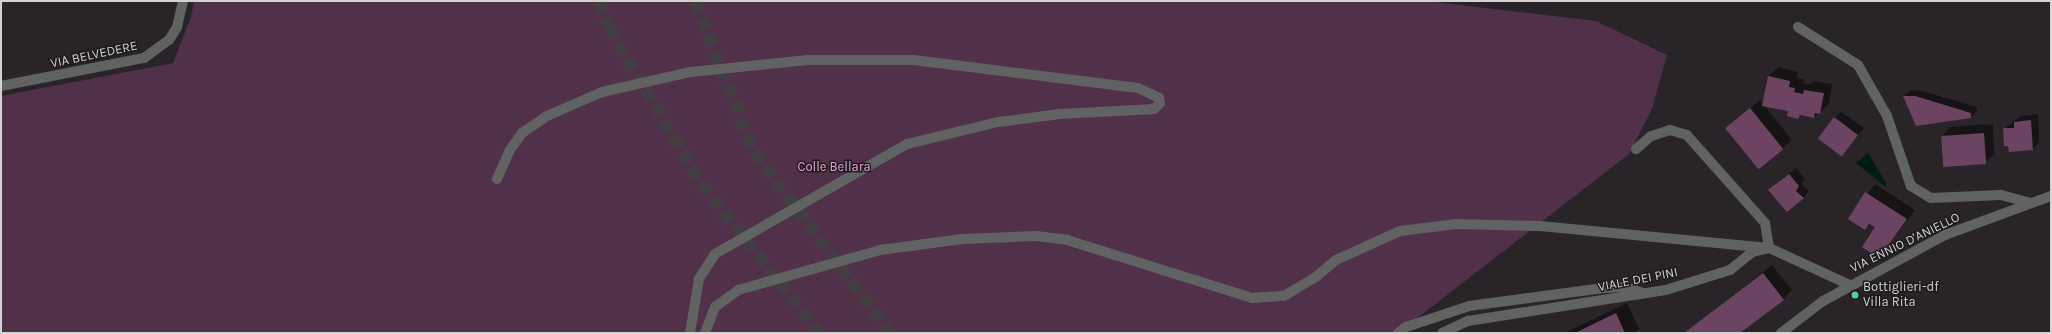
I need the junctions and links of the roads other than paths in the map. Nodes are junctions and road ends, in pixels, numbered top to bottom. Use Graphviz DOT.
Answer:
graph roads {
  1 [pos="183,1"];
  2 [pos="1798,27"];
  3 [pos="1,86"];
  4 [pos="1636,149"];
  5 [pos="497,179"];
  6 [pos="2051,196"];
  7 [pos="2030,203"];
  8 [pos="1769,248"];
  9 [pos="1850,285"];
  10 [pos="1644,293"];
  11 [pos="690,333"];
  12 [pos="705,333"];
  13 [pos="1398,333"];
  14 [pos="1442,333"];
  15 [pos="1781,333"];
  1 -- 3 [label="street, VIA BELVEDERE"];
  2 -- 7 [label="street"];
  4 -- 8 [label="street"];
  5 -- 11 [label="street"];
  6 -- 7 [label="street, VIA ENNIO D'ANIELLO"];
  7 -- 9 [label="street, VIA ENNIO D'ANIELLO"];
  8 -- 9 [label="street"];
  8 -- 10 [label="street, VIALE DEI PINI"];
  8 -- 12 [label="street"];
  9 -- 15 [label="street, VIA ENNIO D'ANIELLO"];
  10 -- 13 [label="street"];
  10 -- 14 [label="street, VIALE DEI PINI"];
}
